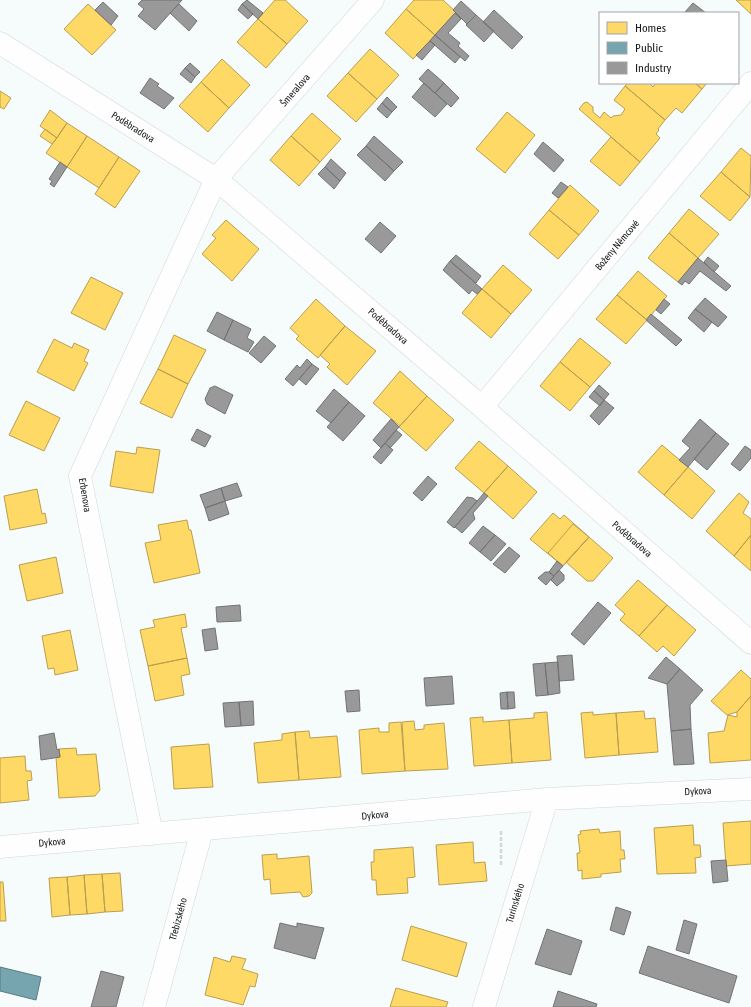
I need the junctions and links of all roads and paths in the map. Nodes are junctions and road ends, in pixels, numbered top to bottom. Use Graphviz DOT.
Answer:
graph roads {
  1 [pos="373,0"];
  2 [pos="0,43"];
  3 [pos="751,83"];
  4 [pos="216,179"];
  5 [pos="482,407"];
  6 [pos="751,643"];
  7 [pos="751,788"];
  8 [pos="547,799"];
  9 [pos="202,830"];
  10 [pos="152,834"];
  11 [pos="0,847"];
  12 [pos="154,1007"];
  13 [pos="484,1007"];
  1 -- 4 [label="street, Šmeralova"];
  2 -- 4 [label="street, Poděbradova"];
  3 -- 5 [label="street, Boženy Němcové"];
  4 -- 5 [label="street, Poděbradova"];
  4 -- 10 [label="street, Erbenova"];
  5 -- 6 [label="street, Poděbradova"];
  7 -- 8 [label="street, Dykova"];
  8 -- 9 [label="street, Dykova"];
  8 -- 13 [label="street, Turinského"];
  9 -- 10 [label="street, Dykova"];
  9 -- 12 [label="street, Třebízského"];
  10 -- 11 [label="street, Dykova"];
}
